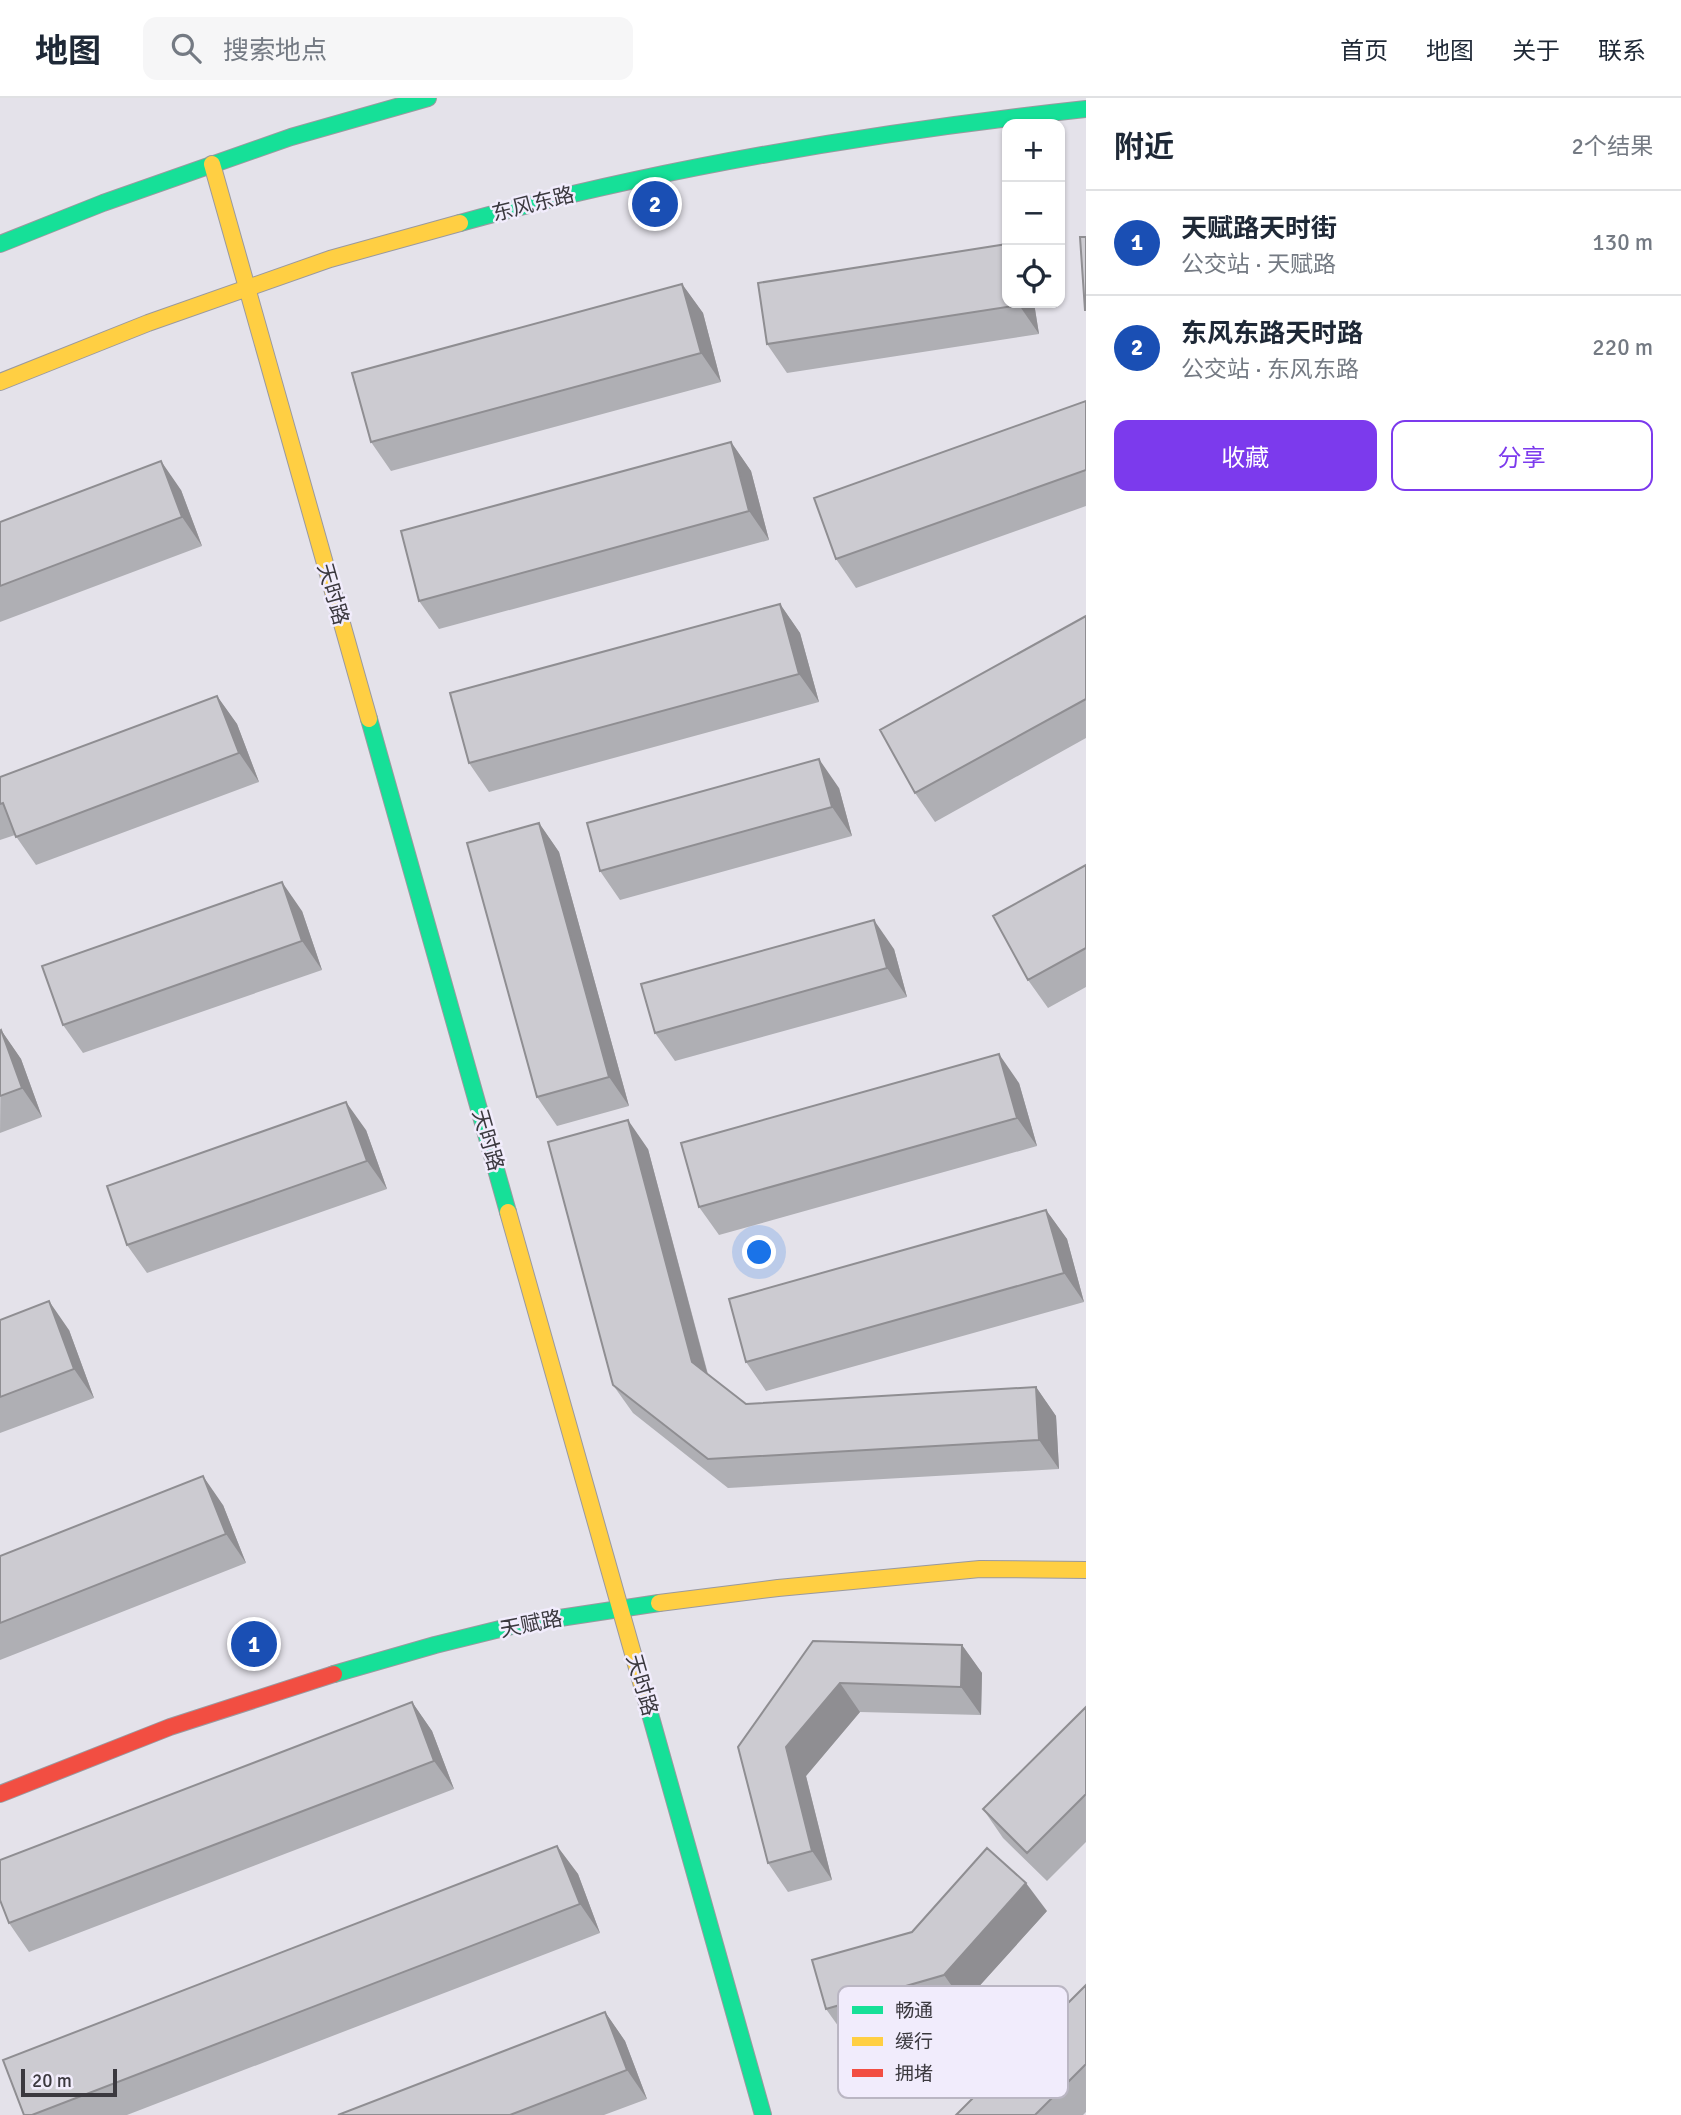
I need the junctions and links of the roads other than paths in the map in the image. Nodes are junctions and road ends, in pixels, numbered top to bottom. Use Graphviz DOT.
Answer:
graph roads {
  1 [pos="428,98"];
  2 [pos="1086,108"];
  3 [pos="212,164"];
  4 [pos="0,244"];
  5 [pos="247,288"];
  6 [pos="0,382"];
  7 [pos="1086,1570"];
  8 [pos="621,1609"];
  9 [pos="0,1794"];
  10 [pos="763,2115"];
  1 -- 3 [label="street"];
  2 -- 5 [label="street, 东风东路"];
  3 -- 4 [label="street"];
  3 -- 5 [label="street, 天时路"];
  5 -- 6 [label="street, 东风东路"];
  5 -- 8 [label="street, 天时路"];
  7 -- 8 [label="street, 天赋路"];
  8 -- 9 [label="street, 天赋路"];
  8 -- 10 [label="street, 天时路"];
}
